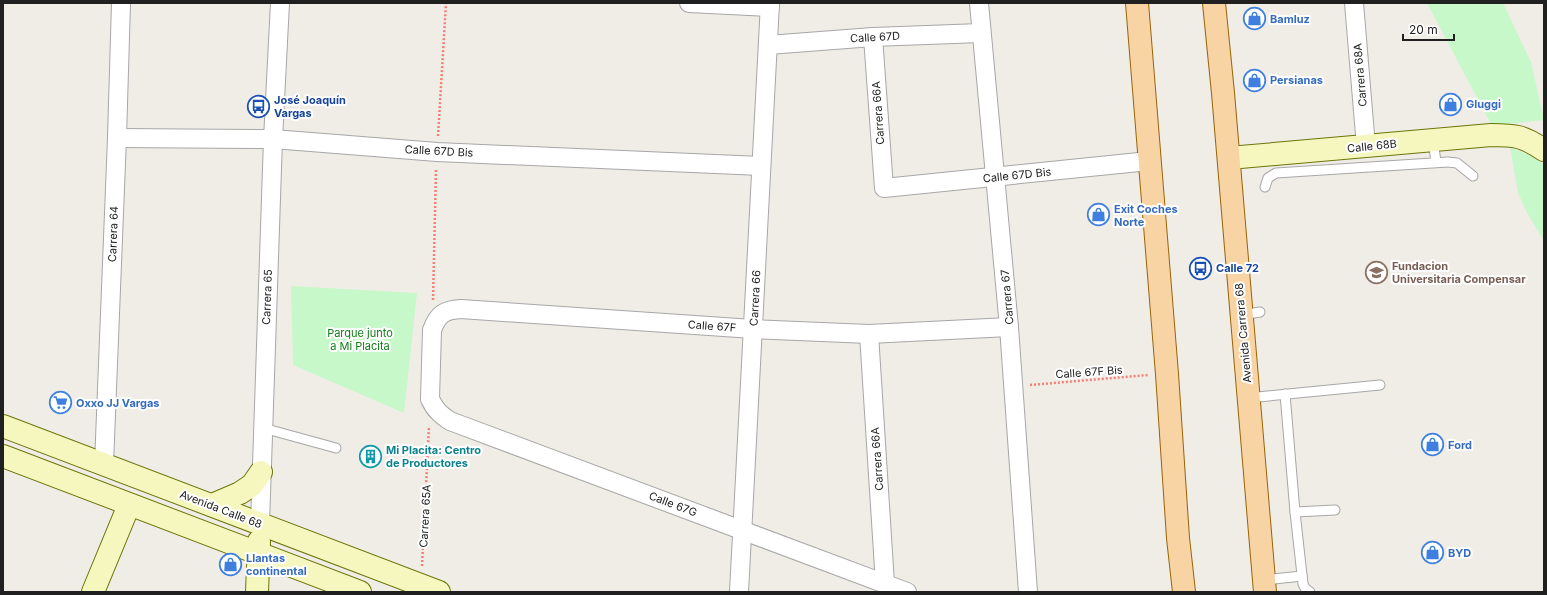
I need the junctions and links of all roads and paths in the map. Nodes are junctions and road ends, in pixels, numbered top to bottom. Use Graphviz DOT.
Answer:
graph roads {
  1 [pos="121,3"];
  2 [pos="280,3"];
  3 [pos="689,3"];
  4 [pos="979,3"];
  5 [pos="1137,3"];
  6 [pos="1214,3"];
  7 [pos="1354,3"];
  8 [pos="770,5"];
  9 [pos="981,33"];
  10 [pos="873,37"];
  11 [pos="768,45"];
  12 [pos="117,138"];
  13 [pos="273,139"];
  14 [pos="1433,140"];
  15 [pos="1405,143"];
  16 [pos="1366,147"];
  17 [pos="1544,150"];
  18 [pos="1229,158"];
  19 [pos="1149,161"];
  20 [pos="1436,162"];
  21 [pos="1407,164"];
  22 [pos="761,166"];
  23 [pos="1473,176"];
  24 [pos="996,177"];
  25 [pos="884,188"];
  26 [pos="1265,188"];
  27 [pos="1009,327"];
  28 [pos="753,329"];
  29 [pos="869,334"];
  30 [pos="1167,374"];
  31 [pos="1380,385"];
  32 [pos="1014,386"];
  33 [pos="1285,394"];
  34 [pos="1248,398"];
  35 [pos="430,399"];
  36 [pos="3,426"];
  37 [pos="263,428"];
  38 [pos="336,448"];
  39 [pos="3,456"];
  40 [pos="104,464"];
  41 [pos="261,472"];
  42 [pos="129,504"];
  43 [pos="212,504"];
  44 [pos="1335,510"];
  45 [pos="1295,512"];
  46 [pos="260,524"];
  47 [pos="742,530"];
  48 [pos="258,554"];
  49 [pos="1302,576"];
  50 [pos="885,584"];
  51 [pos="1265,586"];
  52 [pos="430,589"];
  53 [pos="93,592"];
  54 [pos="257,592"];
  55 [pos="360,592"];
  56 [pos="740,592"];
  57 [pos="906,592"];
  58 [pos="1028,592"];
  59 [pos="1184,592"];
  60 [pos="1310,592"];
  1 -- 12 [label="street, Carrera 64"];
  2 -- 13 [label="street, Carrera 65"];
  3 -- 8 [label="street"];
  4 -- 9 [label="street, Carrera 67"];
  5 -- 19 [label="main road"];
  6 -- 18 [label="main road, Avenida Carrera 68"];
  7 -- 16 [label="street, Carrera 68A"];
  8 -- 11 [label="street, Carrera 66"];
  9 -- 10 [label="street, Calle 67D"];
  9 -- 24 [label="street, Carrera 67"];
  10 -- 11 [label="street, Calle 67D"];
  10 -- 25 [label="street, Carrera 66A"];
  11 -- 22 [label="street, Carrera 66"];
  12 -- 13 [label="street, Calle 67D Bis"];
  12 -- 40 [label="street, Carrera 64"];
  13 -- 22 [label="street, Calle 67D Bis"];
  13 -- 37 [label="street, Carrera 65"];
  14 -- 15 [label="main road, Calle 68B"];
  14 -- 17 [label="main road, Calle 68B"];
  14 -- 20 [label="lane"];
  15 -- 16 [label="main road, Calle 68B"];
  15 -- 21 [label="lane"];
  16 -- 18 [label="main road, Calle 68B"];
  18 -- 34 [label="main road, Avenida Carrera 68"];
  19 -- 24 [label="street, Calle 67D Bis"];
  19 -- 30 [label="main road"];
  20 -- 21 [label="lane"];
  20 -- 23 [label="lane"];
  21 -- 26 [label="lane"];
  22 -- 28 [label="street, Carrera 66"];
  24 -- 25 [label="street, Calle 67D Bis"];
  24 -- 27 [label="street, Carrera 67"];
  27 -- 29 [label="street, Calle 67F"];
  27 -- 32 [label="street, Carrera 67"];
  28 -- 29 [label="street, Calle 67F"];
  28 -- 35 [label="street, Calle 67F"];
  28 -- 47 [label="street, Carrera 66"];
  29 -- 50 [label="street, Carrera 66A"];
  30 -- 32 [label="path, Calle 67F Bis"];
  30 -- 59 [label="main road"];
  31 -- 33 [label="lane"];
  32 -- 58 [label="street, Carrera 67"];
  33 -- 34 [label="lane"];
  33 -- 45 [label="lane"];
  34 -- 51 [label="main road, Avenida Carrera 68"];
  35 -- 47 [label="street, Calle 67G"];
  35 -- 52 [label="path, Carrera 65A"];
  36 -- 40 [label="main road, Avenida Calle 68"];
  37 -- 38 [label="lane"];
  37 -- 41 [label="street, Carrera 65"];
  39 -- 42 [label="main road"];
  40 -- 43 [label="main road, Avenida Calle 68"];
  41 -- 43 [label="main road"];
  41 -- 46 [label="street, Carrera 65"];
  42 -- 48 [label="main road"];
  42 -- 53 [label="main road"];
  43 -- 46 [label="main road, Avenida Calle 68"];
  44 -- 45 [label="lane"];
  45 -- 49 [label="lane"];
  46 -- 48 [label="main road, Carrera 65"];
  46 -- 52 [label="main road, Avenida Calle 68"];
  47 -- 50 [label="street, Calle 67G"];
  47 -- 56 [label="street, Carrera 66"];
  48 -- 54 [label="main road, Carrera 65"];
  48 -- 55 [label="main road"];
  49 -- 51 [label="lane"];
  49 -- 60 [label="lane"];
  50 -- 57 [label="street, Calle 67G"];
}
